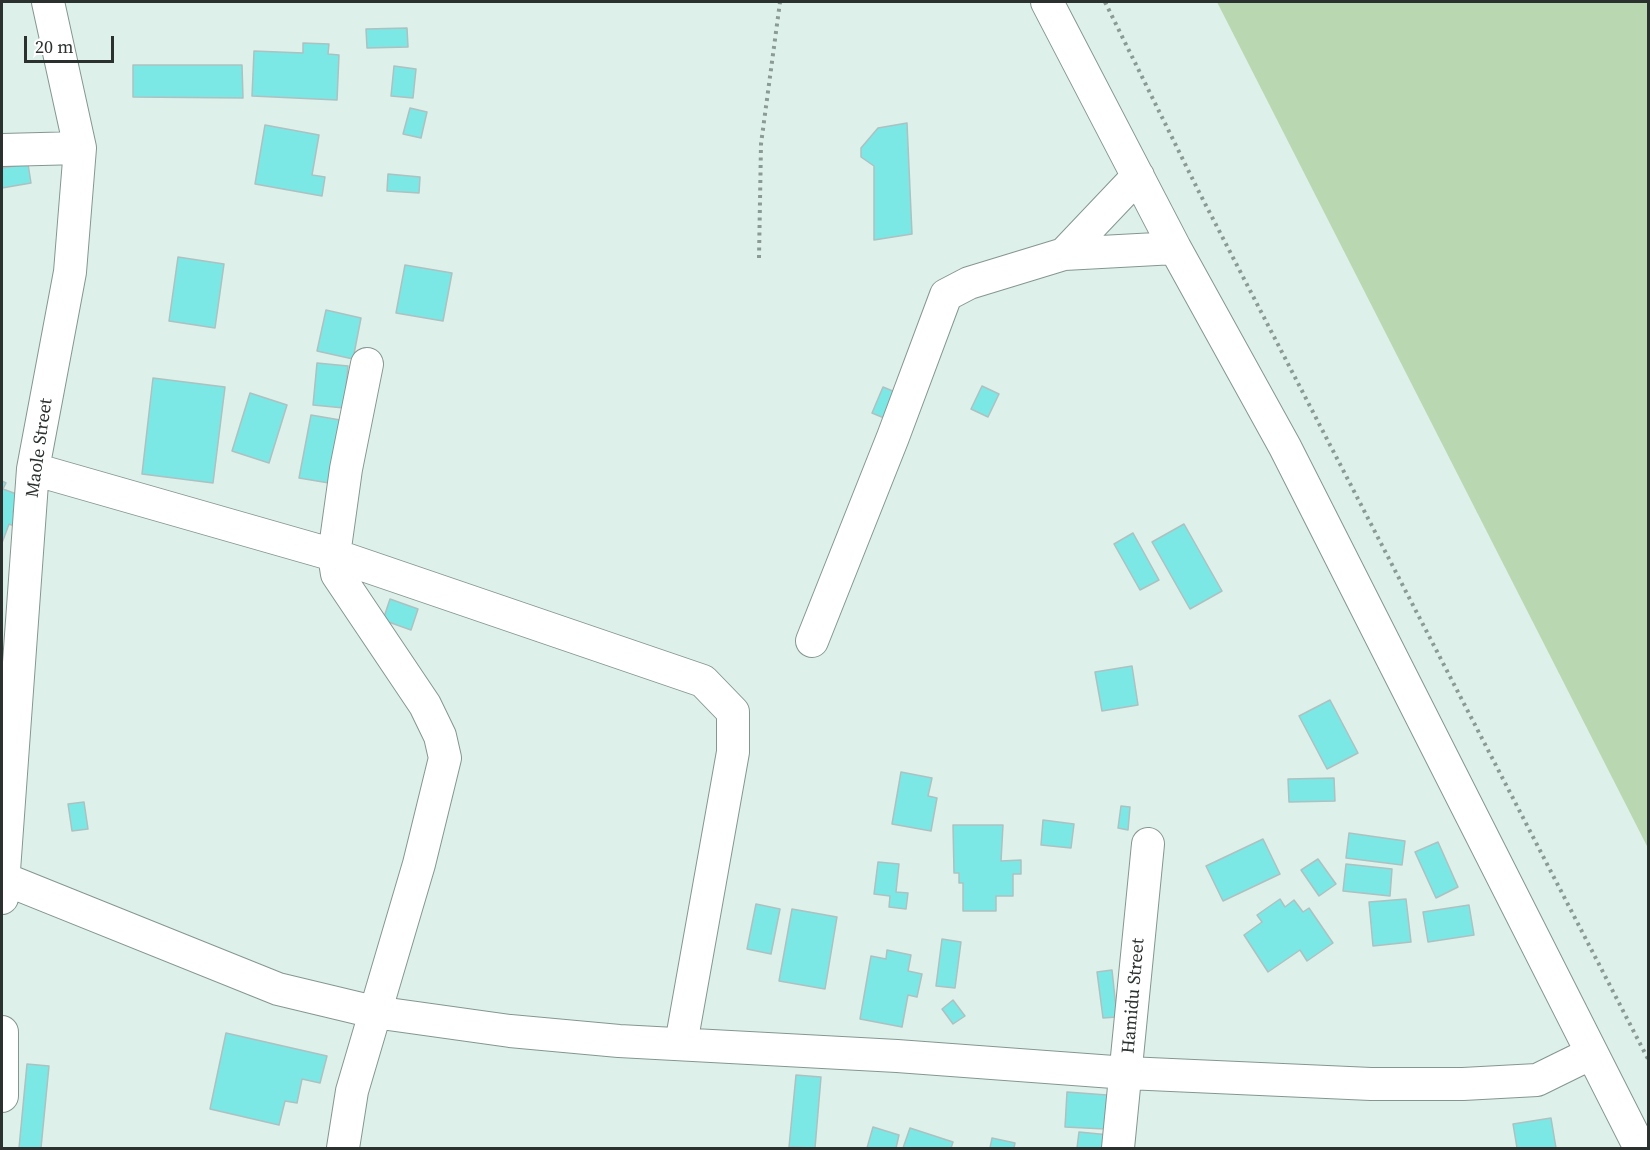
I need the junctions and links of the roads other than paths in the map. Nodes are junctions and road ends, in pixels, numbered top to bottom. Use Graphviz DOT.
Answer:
graph roads {
  1 [pos="48,2"];
  2 [pos="1047,2"];
  3 [pos="80,148"];
  4 [pos="2,150"];
  5 [pos="1138,176"];
  6 [pos="1175,248"];
  7 [pos="1064,254"];
  8 [pos="367,364"];
  9 [pos="33,469"];
  10 [pos="334,555"];
  11 [pos="812,641"];
  12 [pos="1148,844"];
  13 [pos="2,885"];
  14 [pos="374,1012"];
  15 [pos="2,1032"];
  16 [pos="681,1044"];
  17 [pos="1592,1053"];
  18 [pos="1126,1073"];
  19 [pos="2,1096"];
  20 [pos="343,1149"];
  21 [pos="1118,1149"];
  22 [pos="1640,1149"];
  1 -- 3 [label="street, Maole Street"];
  2 -- 5 [label="street"];
  3 -- 4 [label="street"];
  3 -- 9 [label="street, Maole Street"];
  5 -- 6 [label="street"];
  5 -- 7 [label="street"];
  6 -- 7 [label="street"];
  6 -- 17 [label="street"];
  7 -- 11 [label="street"];
  8 -- 10 [label="street"];
  9 -- 10 [label="street"];
  9 -- 13 [label="street, Maole Street"];
  10 -- 14 [label="street"];
  10 -- 16 [label="street"];
  12 -- 18 [label="street, Hamidu Street"];
  13 -- 14 [label="street"];
  14 -- 16 [label="street"];
  14 -- 20 [label="street"];
  15 -- 19 [label="street"];
  16 -- 18 [label="street"];
  17 -- 18 [label="street"];
  17 -- 22 [label="street"];
  18 -- 21 [label="street, Hamidu Street"];
}
